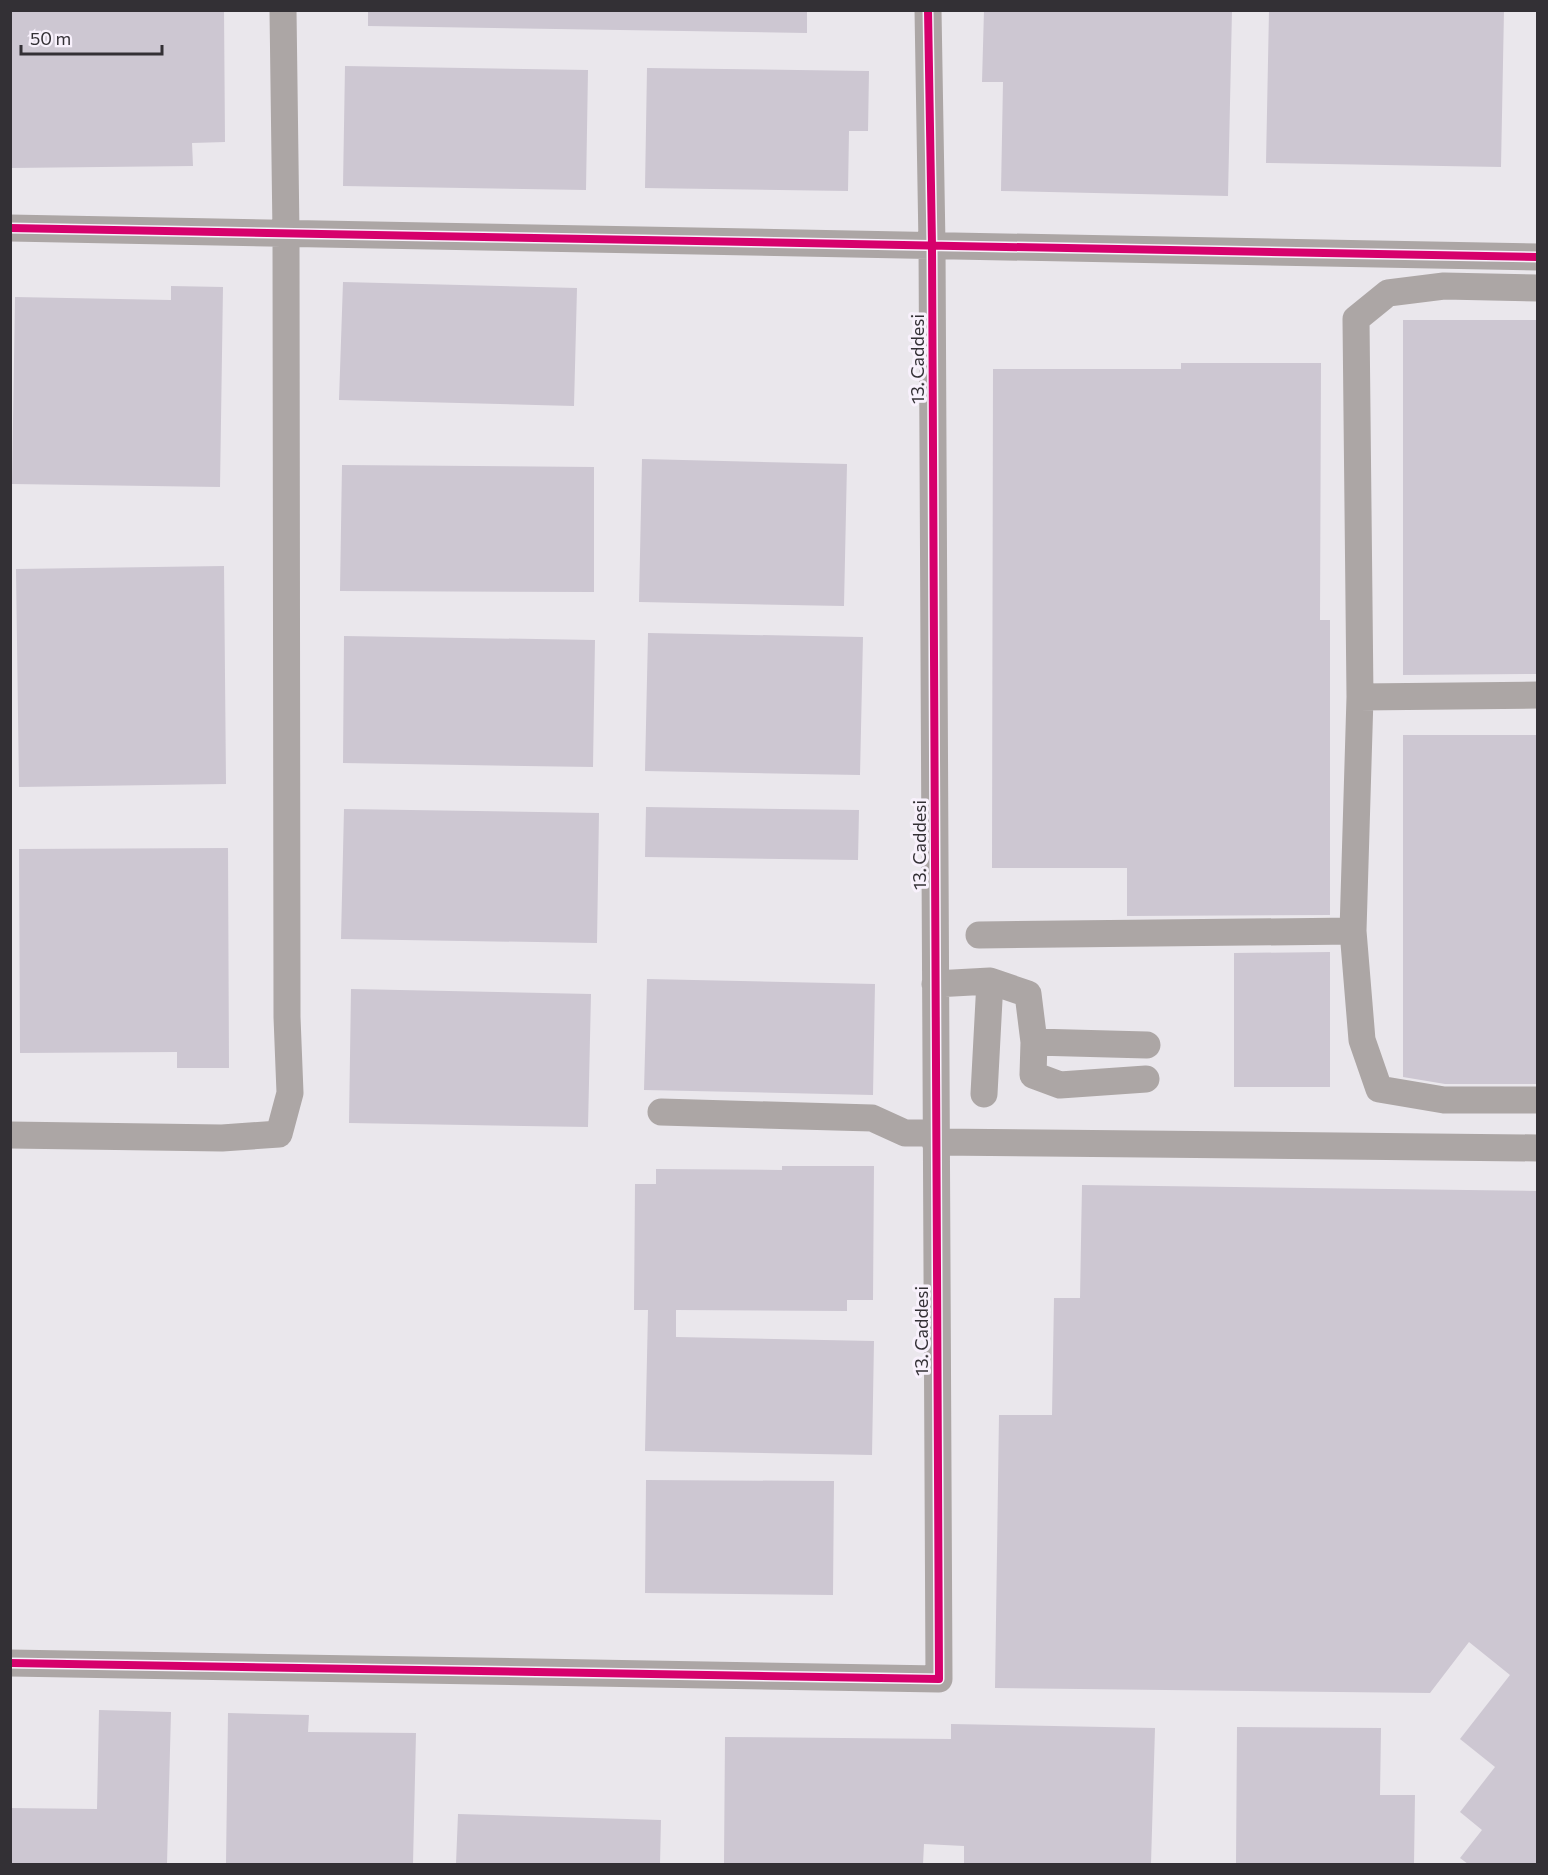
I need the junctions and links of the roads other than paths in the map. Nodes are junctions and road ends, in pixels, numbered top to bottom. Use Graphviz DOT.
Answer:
graph roads {
  1 [pos="283,10"];
  2 [pos="928,10"];
  3 [pos="10,228"];
  4 [pos="286,234"];
  5 [pos="932,245"];
  6 [pos="1538,257"];
  7 [pos="1538,288"];
  8 [pos="1538,695"];
  9 [pos="1360,697"];
  10 [pos="1353,931"];
  11 [pos="979,935"];
  12 [pos="990,981"];
  13 [pos="935,984"];
  14 [pos="1034,1042"];
  15 [pos="1147,1045"];
  16 [pos="1146,1078"];
  17 [pos="984,1094"];
  18 [pos="1538,1100"];
  19 [pos="661,1112"];
  20 [pos="10,1135"];
  21 [pos="936,1137"];
  22 [pos="1538,1148"];
  23 [pos="10,1663"];
  1 -- 4 [label="street"];
  2 -- 5 [label="street, 13. Caddesi"];
  3 -- 4 [label="street"];
  4 -- 5 [label="street"];
  4 -- 20 [label="street"];
  5 -- 6 [label="street"];
  5 -- 13 [label="street, 13. Caddesi"];
  7 -- 9 [label="street"];
  8 -- 9 [label="street"];
  9 -- 10 [label="street"];
  10 -- 11 [label="street"];
  10 -- 18 [label="street"];
  12 -- 13 [label="street"];
  12 -- 14 [label="street"];
  12 -- 17 [label="street"];
  13 -- 21 [label="street, 13. Caddesi"];
  14 -- 15 [label="street"];
  14 -- 16 [label="street"];
  19 -- 21 [label="street"];
  21 -- 22 [label="street"];
  21 -- 23 [label="street, 13. Caddesi"];
}
